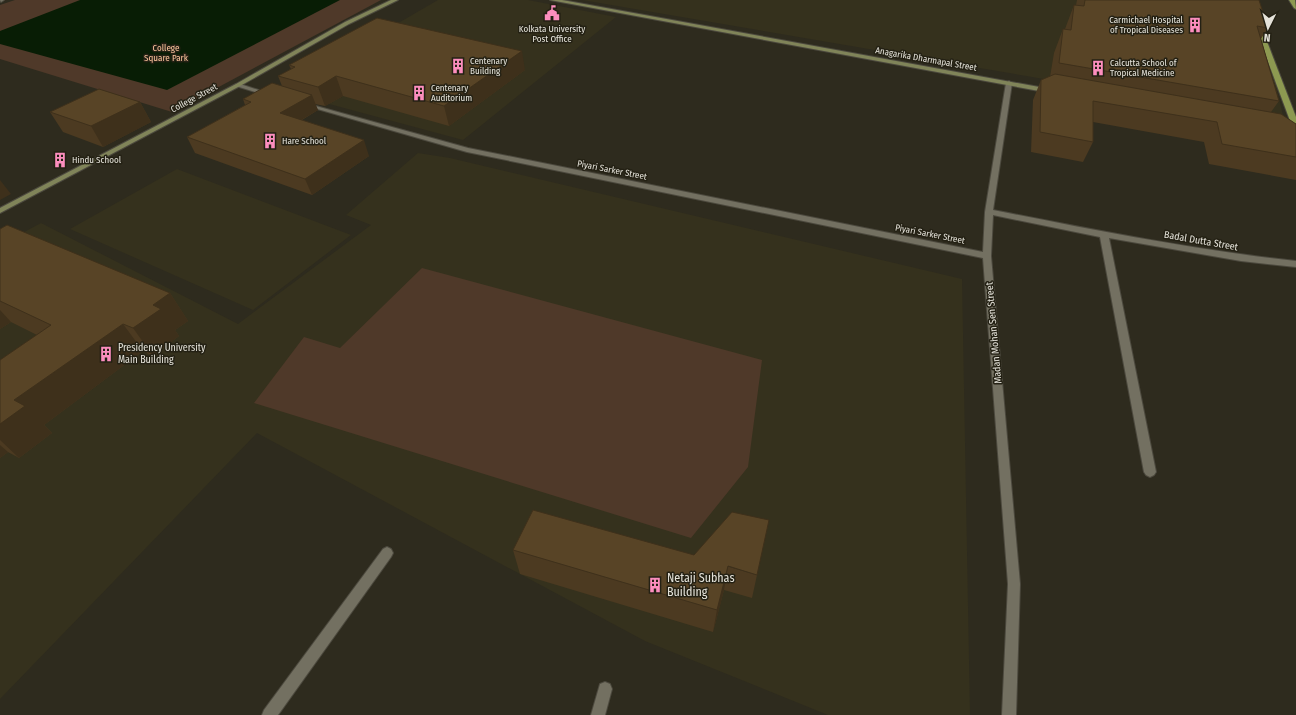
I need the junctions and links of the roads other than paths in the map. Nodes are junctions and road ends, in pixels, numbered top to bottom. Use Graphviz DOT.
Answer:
graph roads {
  1 [pos="395,0"];
  2 [pos="553,0"];
  3 [pos="1248,0"];
  4 [pos="1292,0"];
  5 [pos="1296,7"];
  6 [pos="1009,83"];
  7 [pos="238,85"];
  8 [pos="1056,92"];
  9 [pos="276,96"];
  10 [pos="298,102"];
  11 [pos="1296,126"];
  12 [pos="0,211"];
  13 [pos="989,212"];
  14 [pos="1104,235"];
  15 [pos="987,256"];
  16 [pos="1296,264"];
  17 [pos="1150,472"];
  18 [pos="387,553"];
  19 [pos="605,689"];
  20 [pos="269,715"];
  21 [pos="598,715"];
  22 [pos="1009,715"];
  1 -- 7 [label="main road, College Street"];
  2 -- 6 [label="main road, Anagarika Dharmapal Street"];
  3 -- 11 [label="main road"];
  4 -- 5 [label="main road"];
  6 -- 8 [label="main road, Anagarika Dharmapal Street"];
  6 -- 13 [label="street, Madan Mohan Sen Street"];
  7 -- 9 [label="street"];
  7 -- 12 [label="main road, College Street"];
  10 -- 15 [label="street, Piyari Sarker Street"];
  13 -- 14 [label="street, Badal Dutta Street"];
  13 -- 15 [label="street, Madan Mohan Sen Street"];
  14 -- 16 [label="street, Badal Dutta Street"];
  14 -- 17 [label="street"];
  15 -- 22 [label="street, Madan Mohan Sen Street"];
  18 -- 20 [label="street"];
  19 -- 21 [label="street"];
}
